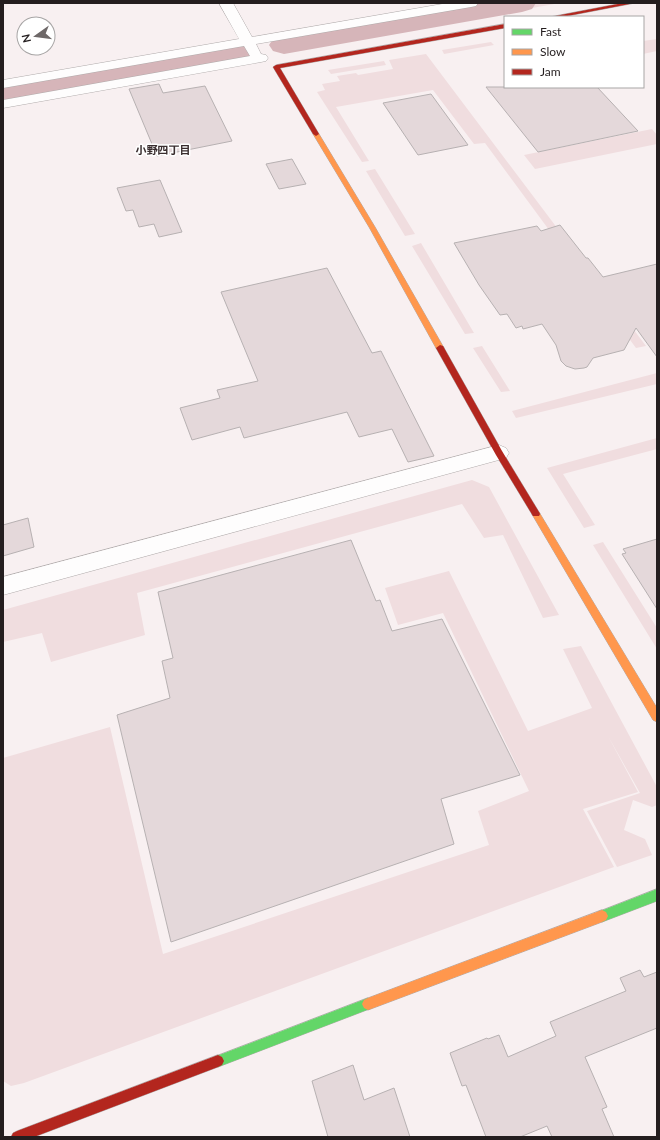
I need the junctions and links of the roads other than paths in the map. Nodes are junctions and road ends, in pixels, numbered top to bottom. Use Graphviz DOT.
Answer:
graph roads {
  1 [pos="226,3"];
  2 [pos="471,3"];
  3 [pos="632,3"];
  4 [pos="560,16"];
  5 [pos="504,26"];
  6 [pos="248,42"];
  7 [pos="261,58"];
  8 [pos="276,67"];
  9 [pos="3,84"];
  10 [pos="3,104"];
  11 [pos="499,453"];
  12 [pos="3,586"];
  13 [pos="657,717"];
  14 [pos="657,895"];
  15 [pos="17,1137"];
  1 -- 6 [label="street"];
  2 -- 6 [label="street"];
  3 -- 4 [label="street"];
  5 -- 8 [label="street"];
  6 -- 7 [label="street"];
  6 -- 9 [label="street"];
  7 -- 8 [label="street"];
  7 -- 10 [label="street"];
  8 -- 11 [label="street"];
  11 -- 12 [label="street"];
  11 -- 13 [label="street"];
  14 -- 15 [label="street"];
}
